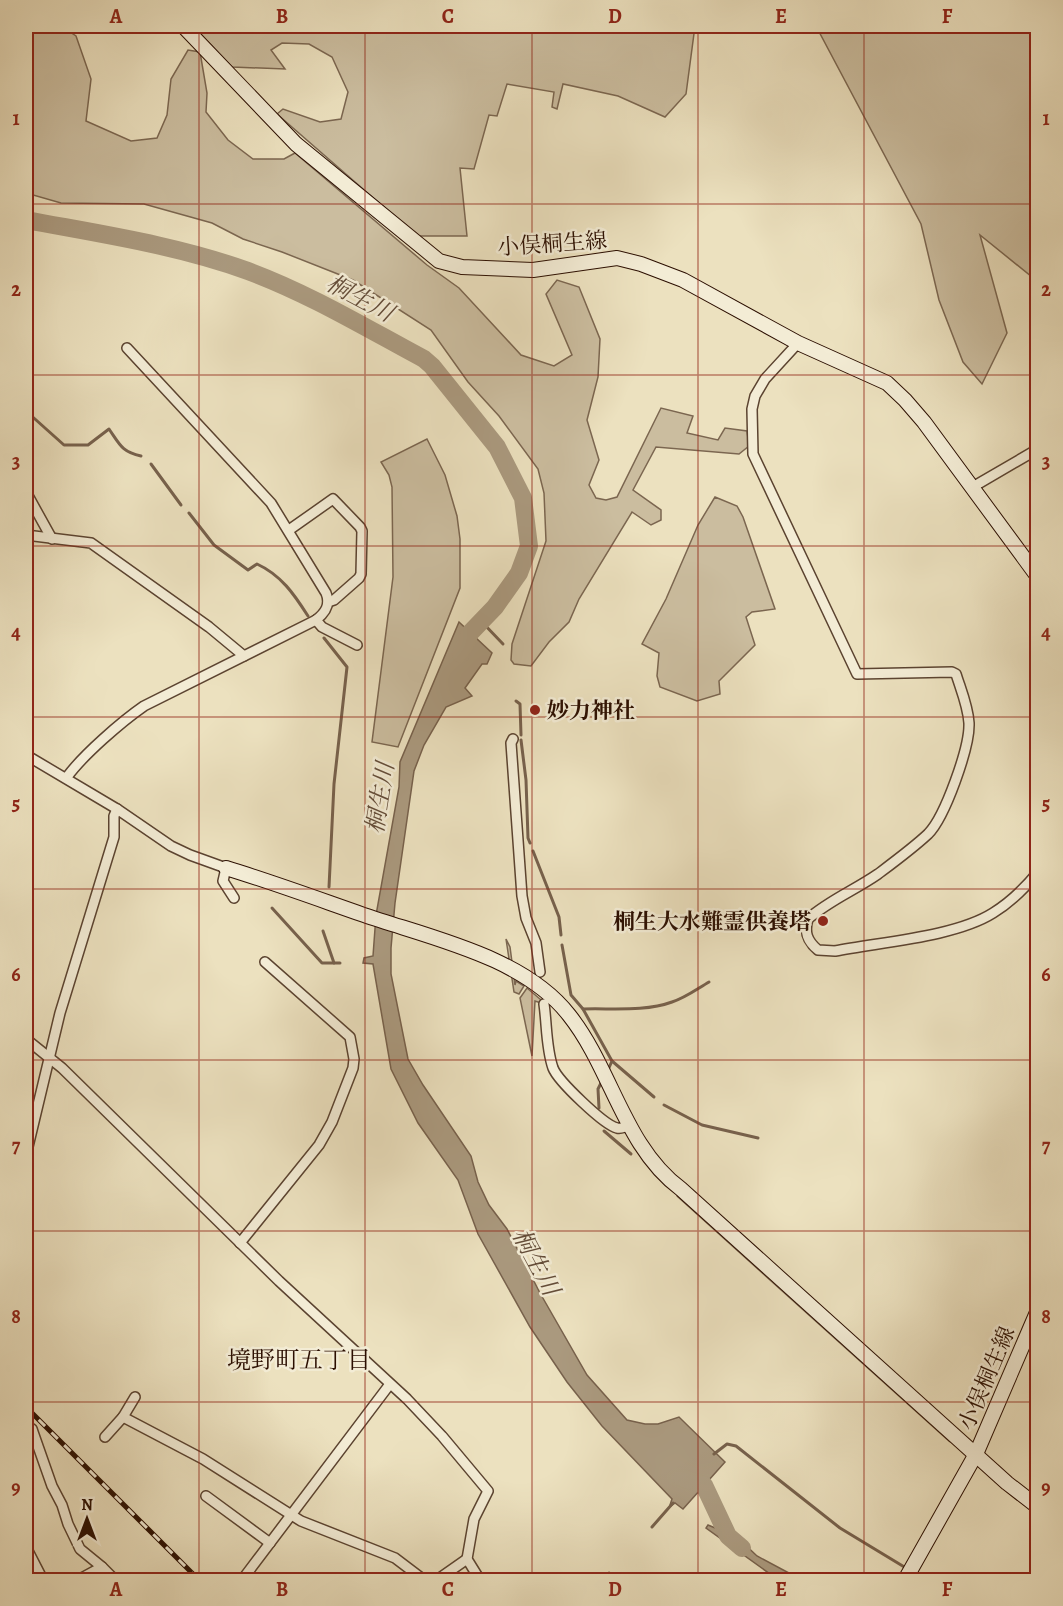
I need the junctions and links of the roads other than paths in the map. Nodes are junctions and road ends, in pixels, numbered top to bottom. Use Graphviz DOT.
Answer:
graph roads {
  1 [pos="183,26"];
  2 [pos="798,343"];
  3 [pos="127,348"];
  4 [pos="1038,449"];
  5 [pos="971,488"];
  6 [pos="26,492"];
  7 [pos="289,530"];
  8 [pos="26,535"];
  9 [pos="52,539"];
  10 [pos="1038,577"];
  11 [pos="328,602"];
  12 [pos="316,620"];
  13 [pos="357,645"];
  14 [pos="244,656"];
  15 [pos="513,739"];
  16 [pos="26,754"];
  17 [pos="67,777"];
  18 [pos="117,809"];
  19 [pos="226,868"];
  20 [pos="1038,872"];
  21 [pos="234,898"];
  22 [pos="265,962"];
  23 [pos="540,972"];
  24 [pos="544,1004"];
  25 [pos="26,1039"];
  26 [pos="49,1058"];
  27 [pos="630,1125"];
  28 [pos="28,1132"];
  29 [pos="26,1155"];
  30 [pos="240,1243"];
  31 [pos="1038,1310"];
  32 [pos="390,1384"];
  33 [pos="135,1398"];
  34 [pos="123,1417"];
  35 [pos="26,1425"];
  36 [pos="105,1437"];
  37 [pos="976,1454"];
  38 [pos="206,1496"];
  39 [pos="1038,1507"];
  40 [pos="291,1516"];
  41 [pos="270,1543"];
  42 [pos="26,1547"];
  43 [pos="466,1559"];
  44 [pos="102,1567"];
  45 [pos="43,1581"];
  46 [pos="78,1581"];
  47 [pos="114,1581"];
  48 [pos="242,1581"];
  49 [pos="424,1581"];
  50 [pos="437,1581"];
  51 [pos="480,1581"];
  52 [pos="905,1581"];
  1 -- 2 [label="main road, 小俣桐生線"];
  2 -- 5 [label="main road, 小俣桐生線"];
  2 -- 20 [label="street"];
  3 -- 7 [label="street"];
  4 -- 5 [label="street"];
  5 -- 10 [label="main road, 小俣桐生線"];
  6 -- 9 [label="street"];
  7 -- 11 [label="street"];
  7 -- 11 [label="street"];
  8 -- 9 [label="street"];
  9 -- 14 [label="street"];
  11 -- 12 [label="street"];
  12 -- 13 [label="street"];
  12 -- 14 [label="street"];
  14 -- 17 [label="street"];
  15 -- 23 [label="street"];
  16 -- 17 [label="street"];
  17 -- 18 [label="street"];
  18 -- 19 [label="street"];
  18 -- 26 [label="street"];
  19 -- 21 [label="street"];
  19 -- 27 [label="main road"];
  22 -- 30 [label="street"];
  24 -- 27 [label="street"];
  25 -- 26 [label="street"];
  26 -- 28 [label="street"];
  26 -- 30 [label="street"];
  27 -- 37 [label="main road"];
  28 -- 29 [label="street"];
  30 -- 32 [label="street"];
  31 -- 37 [label="main road, 小俣桐生線"];
  32 -- 40 [label="street"];
  32 -- 43 [label="street"];
  33 -- 34 [label="street"];
  34 -- 36 [label="street"];
  34 -- 40 [label="street"];
  35 -- 44 [label="street"];
  37 -- 39 [label="main road, 小俣桐生線"];
  37 -- 52 [label="main road"];
  38 -- 41 [label="street"];
  40 -- 41 [label="street"];
  40 -- 49 [label="street"];
  41 -- 48 [label="street"];
  42 -- 45 [label="street"];
  43 -- 50 [label="street"];
  43 -- 51 [label="street"];
  44 -- 46 [label="street"];
  44 -- 47 [label="street"];
}
